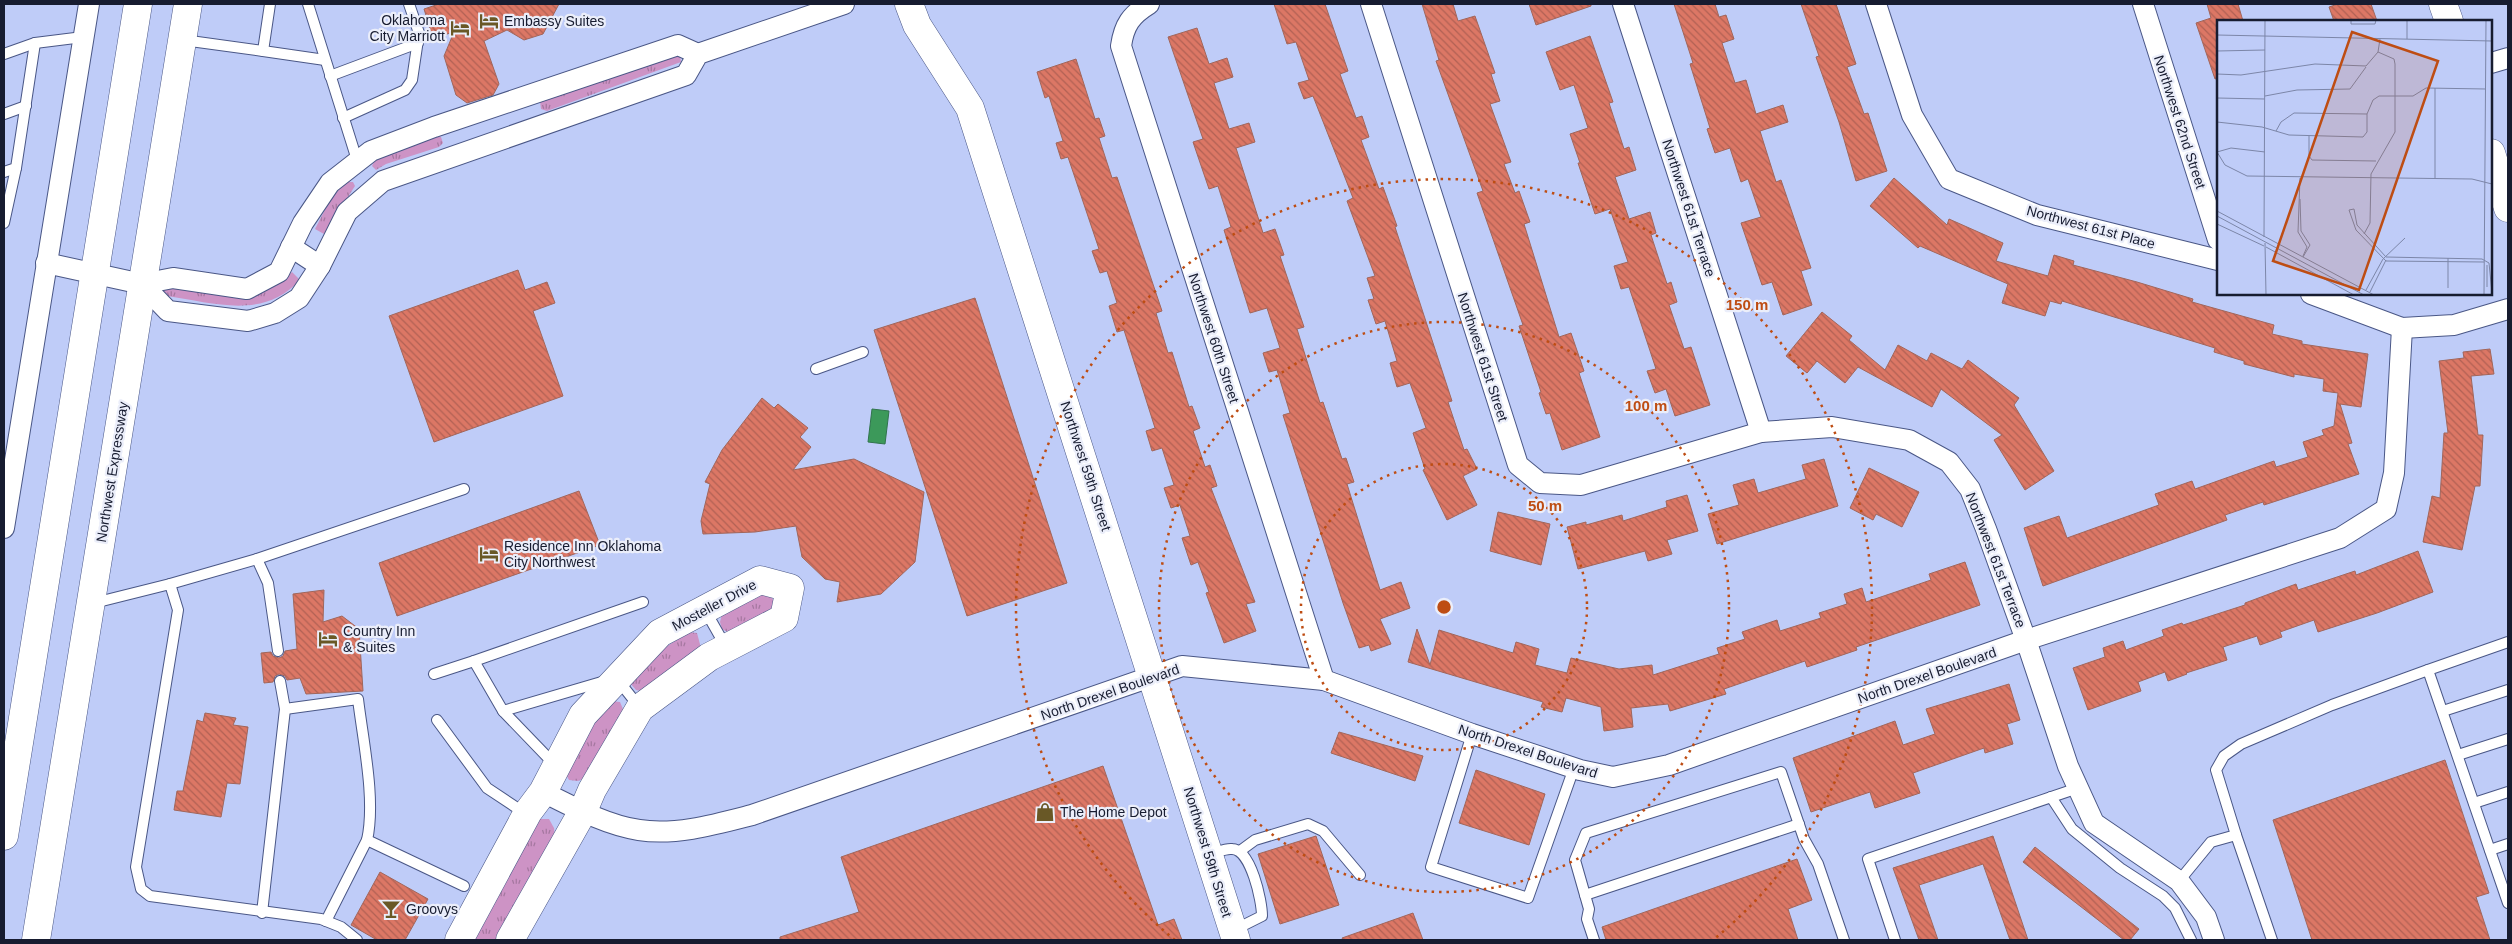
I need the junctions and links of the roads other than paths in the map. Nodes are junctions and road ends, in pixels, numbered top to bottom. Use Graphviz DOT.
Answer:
graph roads {
  1 [pos="89,4"];
  2 [pos="138,4"];
  3 [pos="188,4"];
  4 [pos="270,4"];
  5 [pos="308,4"];
  6 [pos="409,4"];
  7 [pos="844,4"];
  8 [pos="909,4"];
  9 [pos="1149,4"];
  10 [pos="1371,4"];
  11 [pos="1623,4"];
  12 [pos="1876,4"];
  13 [pos="2143,4"];
  14 [pos="2443,4"];
  15 [pos="2449,20"];
  16 [pos="83,37"];
  17 [pos="182,40"];
  18 [pos="418,43"];
  19 [pos="35,44"];
  20 [pos="263,51"];
  21 [pos="4,54"];
  22 [pos="698,54"];
  23 [pos="2508,58"];
  24 [pos="325,60"];
  25 [pos="2492,64"];
  26 [pos="330,76"];
  27 [pos="26,106"];
  28 [pos="4,114"];
  29 [pos="343,118"];
  30 [pos="357,160"];
  31 [pos="2498,164"];
  32 [pos="16,168"];
  33 [pos="4,172"];
  34 [pos="370,191"];
  35 [pos="2508,208"];
  36 [pos="4,223"];
  37 [pos="2217,237"];
  38 [pos="291,247"];
  39 [pos="2217,260"];
  40 [pos="46,263"];
  41 [pos="320,266"];
  42 [pos="93,274"];
  43 [pos="142,284"];
  44 [pos="2315,295"];
  45 [pos="2508,309"];
  46 [pos="2402,328"];
  47 [pos="863,352"];
  48 [pos="816,369"];
  49 [pos="1761,432"];
  50 [pos="464,488"];
  51 [pos="4,528"];
  52 [pos="257,559"];
  53 [pos="170,584"];
  54 [pos="643,602"];
  55 [pos="90,604"];
  56 [pos="705,610"];
  57 [pos="2026,640"];
  58 [pos="2508,642"];
  59 [pos="726,647"];
  60 [pos="278,651"];
  61 [pos="474,661"];
  62 [pos="2428,670"];
  63 [pos="434,674"];
  64 [pos="1153,676"];
  65 [pos="616,678"];
  66 [pos="1324,680"];
  67 [pos="280,681"];
  68 [pos="2508,690"];
  69 [pos="640,708"];
  70 [pos="285,709"];
  71 [pos="2443,711"];
  72 [pos="503,712"];
  73 [pos="437,720"];
  74 [pos="1472,734"];
  75 [pos="2508,739"];
  76 [pos="2458,755"];
  77 [pos="556,766"];
  78 [pos="1574,768"];
  79 [pos="2078,788"];
  80 [pos="543,792"];
  81 [pos="2508,792"];
  82 [pos="2051,796"];
  83 [pos="2474,803"];
  84 [pos="583,811"];
  85 [pos="527,814"];
  86 [pos="1798,824"];
  87 [pos="2236,835"];
  88 [pos="4,836"];
  89 [pos="367,840"];
  90 [pos="2508,844"];
  91 [pos="2490,850"];
  92 [pos="1240,851"];
  93 [pos="1208,855"];
  94 [pos="1360,875"];
  95 [pos="2179,881"];
  96 [pos="464,886"];
  97 [pos="1585,895"];
  98 [pos="2507,897"];
  99 [pos="262,913"];
  100 [pos="326,921"];
  101 [pos="1234,935"];
  102 [pos="36,940"];
  103 [pos="357,940"];
  104 [pos="459,940"];
  105 [pos="510,940"];
  106 [pos="1594,940"];
  107 [pos="1844,940"];
  108 [pos="1895,940"];
  109 [pos="2191,940"];
  110 [pos="2214,940"];
  111 [pos="2272,940"];
  1 -- 16 [label="street"];
  2 -- 42 [label="main road"];
  3 -- 17 [label="main road, Northwest Expressway"];
  4 -- 20 [label="lane"];
  5 -- 24 [label="lane"];
  6 -- 18 [label="lane"];
  7 -- 22 [label="street"];
  8 -- 64 [label="main road, Northwest 59th Street"];
  9 -- 66 [label="street, Northwest 60th Street"];
  10 -- 49 [label="street, Northwest 61st Street"];
  11 -- 49 [label="street, Northwest 61st Terrace"];
  12 -- 39 [label="street, Northwest 61st Place"];
  13 -- 37 [label="street, Northwest 62nd Street"];
  14 -- 15 [label="main road"];
  16 -- 19 [label="lane"];
  16 -- 40 [label="street"];
  17 -- 20 [label="lane"];
  17 -- 43 [label="main road, Northwest Expressway"];
  18 -- 26 [label="lane"];
  18 -- 29 [label="lane"];
  19 -- 21 [label="lane"];
  19 -- 27 [label="lane"];
  20 -- 24 [label="lane"];
  22 -- 30 [label="street"];
  22 -- 34 [label="street"];
  23 -- 25 [label="street"];
  24 -- 26 [label="lane"];
  26 -- 29 [label="lane"];
  27 -- 28 [label="lane"];
  27 -- 32 [label="lane"];
  29 -- 30 [label="lane"];
  30 -- 34 [label="street"];
  30 -- 38 [label="street"];
  31 -- 35 [label="main road"];
  32 -- 33 [label="lane"];
  32 -- 36 [label="lane"];
  34 -- 41 [label="street"];
  38 -- 41 [label="street"];
  38 -- 43 [label="street"];
  40 -- 42 [label="street"];
  40 -- 51 [label="street"];
  41 -- 43 [label="street"];
  42 -- 43 [label="street"];
  42 -- 88 [label="main road"];
  43 -- 55 [label="main road, Northwest Expressway"];
  44 -- 46 [label="street"];
  45 -- 46 [label="street"];
  46 -- 57 [label="street, North Drexel Boulevard"];
  47 -- 48 [label="lane"];
  49 -- 57 [label="street, Northwest 61st Terrace"];
  50 -- 52 [label="lane"];
  52 -- 53 [label="lane"];
  52 -- 60 [label="lane"];
  53 -- 55 [label="lane"];
  53 -- 99 [label="lane"];
  54 -- 61 [label="lane"];
  55 -- 102 [label="main road, Northwest Expressway"];
  56 -- 59 [label="lane"];
  56 -- 59 [label="main road, Mosteller Drive"];
  56 -- 65 [label="main road, Mosteller Drive"];
  57 -- 78 [label="street, North Drexel Boulevard"];
  57 -- 79 [label="street, Northwest 61st Terrace"];
  58 -- 62 [label="lane"];
  59 -- 69 [label="main road, Mosteller Drive"];
  61 -- 63 [label="lane"];
  61 -- 72 [label="lane"];
  62 -- 71 [label="lane"];
  62 -- 87 [label="lane"];
  64 -- 66 [label="street, North Drexel Boulevard"];
  64 -- 84 [label="street, North Drexel Boulevard"];
  64 -- 93 [label="main road, Northwest 59th Street"];
  65 -- 69 [label="lane"];
  65 -- 72 [label="lane"];
  65 -- 77 [label="main road, Mosteller Drive"];
  66 -- 74 [label="street, North Drexel Boulevard"];
  67 -- 70 [label="lane"];
  68 -- 71 [label="lane"];
  69 -- 84 [label="main road, Mosteller Drive"];
  70 -- 89 [label="lane"];
  70 -- 99 [label="lane"];
  71 -- 76 [label="lane"];
  72 -- 77 [label="lane"];
  73 -- 85 [label="lane"];
  74 -- 78 [label="street, North Drexel Boulevard"];
  74 -- 78 [label="lane"];
  75 -- 76 [label="lane"];
  76 -- 83 [label="lane"];
  77 -- 80 [label="main road, Mosteller Drive"];
  79 -- 82 [label="lane"];
  79 -- 95 [label="street, Northwest 61st Terrace"];
  80 -- 84 [label="street, North Drexel Boulevard"];
  80 -- 85 [label="main road, Mosteller Drive"];
  81 -- 83 [label="lane"];
  82 -- 108 [label="lane"];
  82 -- 109 [label="lane"];
  83 -- 91 [label="lane"];
  84 -- 105 [label="main road, Mosteller Drive"];
  85 -- 104 [label="main road, Mosteller Drive"];
  86 -- 97 [label="lane"];
  86 -- 97 [label="lane"];
  86 -- 107 [label="lane"];
  87 -- 95 [label="lane"];
  87 -- 111 [label="lane"];
  89 -- 96 [label="lane"];
  89 -- 100 [label="lane"];
  90 -- 91 [label="lane"];
  91 -- 98 [label="lane"];
  92 -- 93 [label="lane"];
  92 -- 94 [label="lane"];
  92 -- 101 [label="lane"];
  93 -- 101 [label="main road, Northwest 59th Street"];
  95 -- 110 [label="street, Northwest 61st Terrace"];
  97 -- 106 [label="lane"];
  99 -- 100 [label="lane"];
  100 -- 103 [label="lane"];
}
